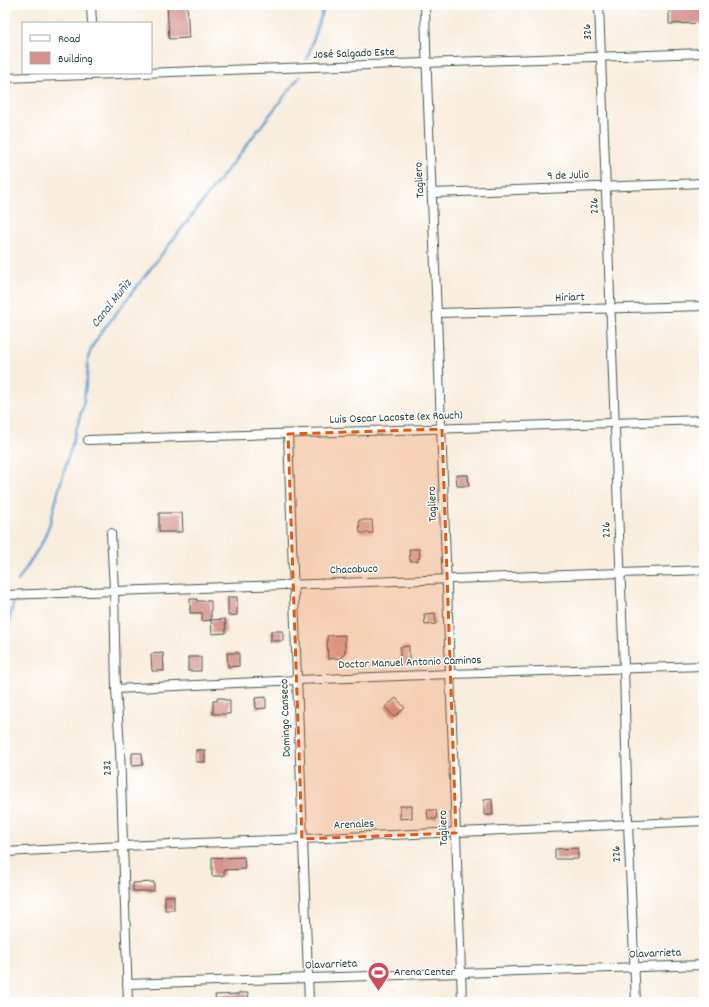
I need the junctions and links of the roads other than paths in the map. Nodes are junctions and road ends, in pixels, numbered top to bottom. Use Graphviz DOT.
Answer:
graph roads {
  1 [pos="91,5"];
  2 [pos="425,5"];
  3 [pos="599,5"];
  4 [pos="92,22"];
  5 [pos="704,53"];
  6 [pos="602,57"];
  7 [pos="426,64"];
  8 [pos="152,72"];
  9 [pos="94,74"];
  10 [pos="5,78"];
  11 [pos="704,183"];
  12 [pos="606,187"];
  13 [pos="432,193"];
  14 [pos="704,306"];
  15 [pos="611,309"];
  16 [pos="437,313"];
  17 [pos="704,420"];
  18 [pos="615,423"];
  19 [pos="442,429"];
  20 [pos="288,434"];
  21 [pos="88,440"];
  22 [pos="111,533"];
  23 [pos="704,570"];
  24 [pos="620,573"];
  25 [pos="447,579"];
  26 [pos="293,585"];
  27 [pos="114,590"];
  28 [pos="5,595"];
  29 [pos="704,666"];
  30 [pos="624,668"];
  31 [pos="450,674"];
  32 [pos="297,680"];
  33 [pos="116,689"];
  34 [pos="704,821"];
  35 [pos="628,824"];
  36 [pos="456,833"];
  37 [pos="302,839"];
  38 [pos="123,846"];
  39 [pos="5,852"];
  40 [pos="704,965"];
  41 [pos="635,967"];
  42 [pos="461,972"];
  43 [pos="308,978"];
  44 [pos="127,984"];
  45 [pos="128,1002"];
  46 [pos="309,1002"];
  47 [pos="462,1002"];
  48 [pos="636,1002"];
  1 -- 4 [label="street"];
  2 -- 7 [label="street, Tagliero"];
  3 -- 6 [label="street, 326"];
  5 -- 6 [label="street, José Salgado Este"];
  6 -- 7 [label="street, José Salgado Este"];
  6 -- 12 [label="street, 226"];
  7 -- 8 [label="street, José Salgado Este"];
  7 -- 13 [label="street, Tagliero"];
  9 -- 10 [label="street, José Salgado Este"];
  11 -- 12 [label="street, 9 de Julio"];
  12 -- 13 [label="street, 9 de Julio"];
  12 -- 15 [label="street, 226"];
  13 -- 16 [label="street, Tagliero"];
  14 -- 15 [label="street, Hiriart"];
  15 -- 16 [label="street, Hiriart"];
  15 -- 18 [label="street, 226"];
  16 -- 19 [label="street, Tagliero"];
  17 -- 18 [label="street, Luis Oscar Lacoste (ex Rauch)"];
  18 -- 19 [label="street, Luis Oscar Lacoste (ex Rauch)"];
  18 -- 24 [label="street, 226"];
  19 -- 20 [label="street, Luis Oscar Lacoste (ex Rauch)"];
  19 -- 25 [label="street, Tagliero"];
  20 -- 21 [label="street, Luis Oscar Lacoste (ex Rauch)"];
  20 -- 26 [label="street, Domingo Canseco"];
  22 -- 27 [label="street, 232"];
  23 -- 24 [label="street, Chacabuco"];
  24 -- 25 [label="street, Chacabuco"];
  24 -- 30 [label="street, 226"];
  25 -- 26 [label="street, Chacabuco"];
  25 -- 31 [label="street, Tagliero"];
  26 -- 27 [label="street, Chacabuco"];
  26 -- 32 [label="street, Domingo Canseco"];
  27 -- 28 [label="street, Chacabuco"];
  27 -- 33 [label="street, 232"];
  29 -- 30 [label="street, Doctor Manuel Antonio Caminos"];
  30 -- 31 [label="street, Doctor Manuel Antonio Caminos"];
  30 -- 35 [label="street, 226"];
  31 -- 32 [label="street, Doctor Manuel Antonio Caminos"];
  31 -- 36 [label="street, Tagliero"];
  32 -- 33 [label="street, Doctor Manuel Antonio Caminos"];
  32 -- 37 [label="street, Domingo Canseco"];
  33 -- 38 [label="street, 232"];
  34 -- 35 [label="street, Arenales"];
  35 -- 36 [label="street, Arenales"];
  35 -- 41 [label="street, 226"];
  36 -- 37 [label="street, Arenales"];
  36 -- 42 [label="street, Tagliero"];
  37 -- 38 [label="street, Arenales"];
  37 -- 43 [label="street, Domingo Canseco"];
  38 -- 39 [label="street, Arenales"];
  38 -- 44 [label="street, 232"];
  40 -- 41 [label="street, Olavarrieta"];
  41 -- 42 [label="street, Olavarrieta"];
  41 -- 48 [label="street, 226"];
  42 -- 43 [label="street, Olavarrieta"];
  42 -- 47 [label="street, Tagliero"];
  43 -- 44 [label="street, Olavarrieta"];
  43 -- 46 [label="street, Domingo Canseco"];
  44 -- 45 [label="street, 232"];
}
